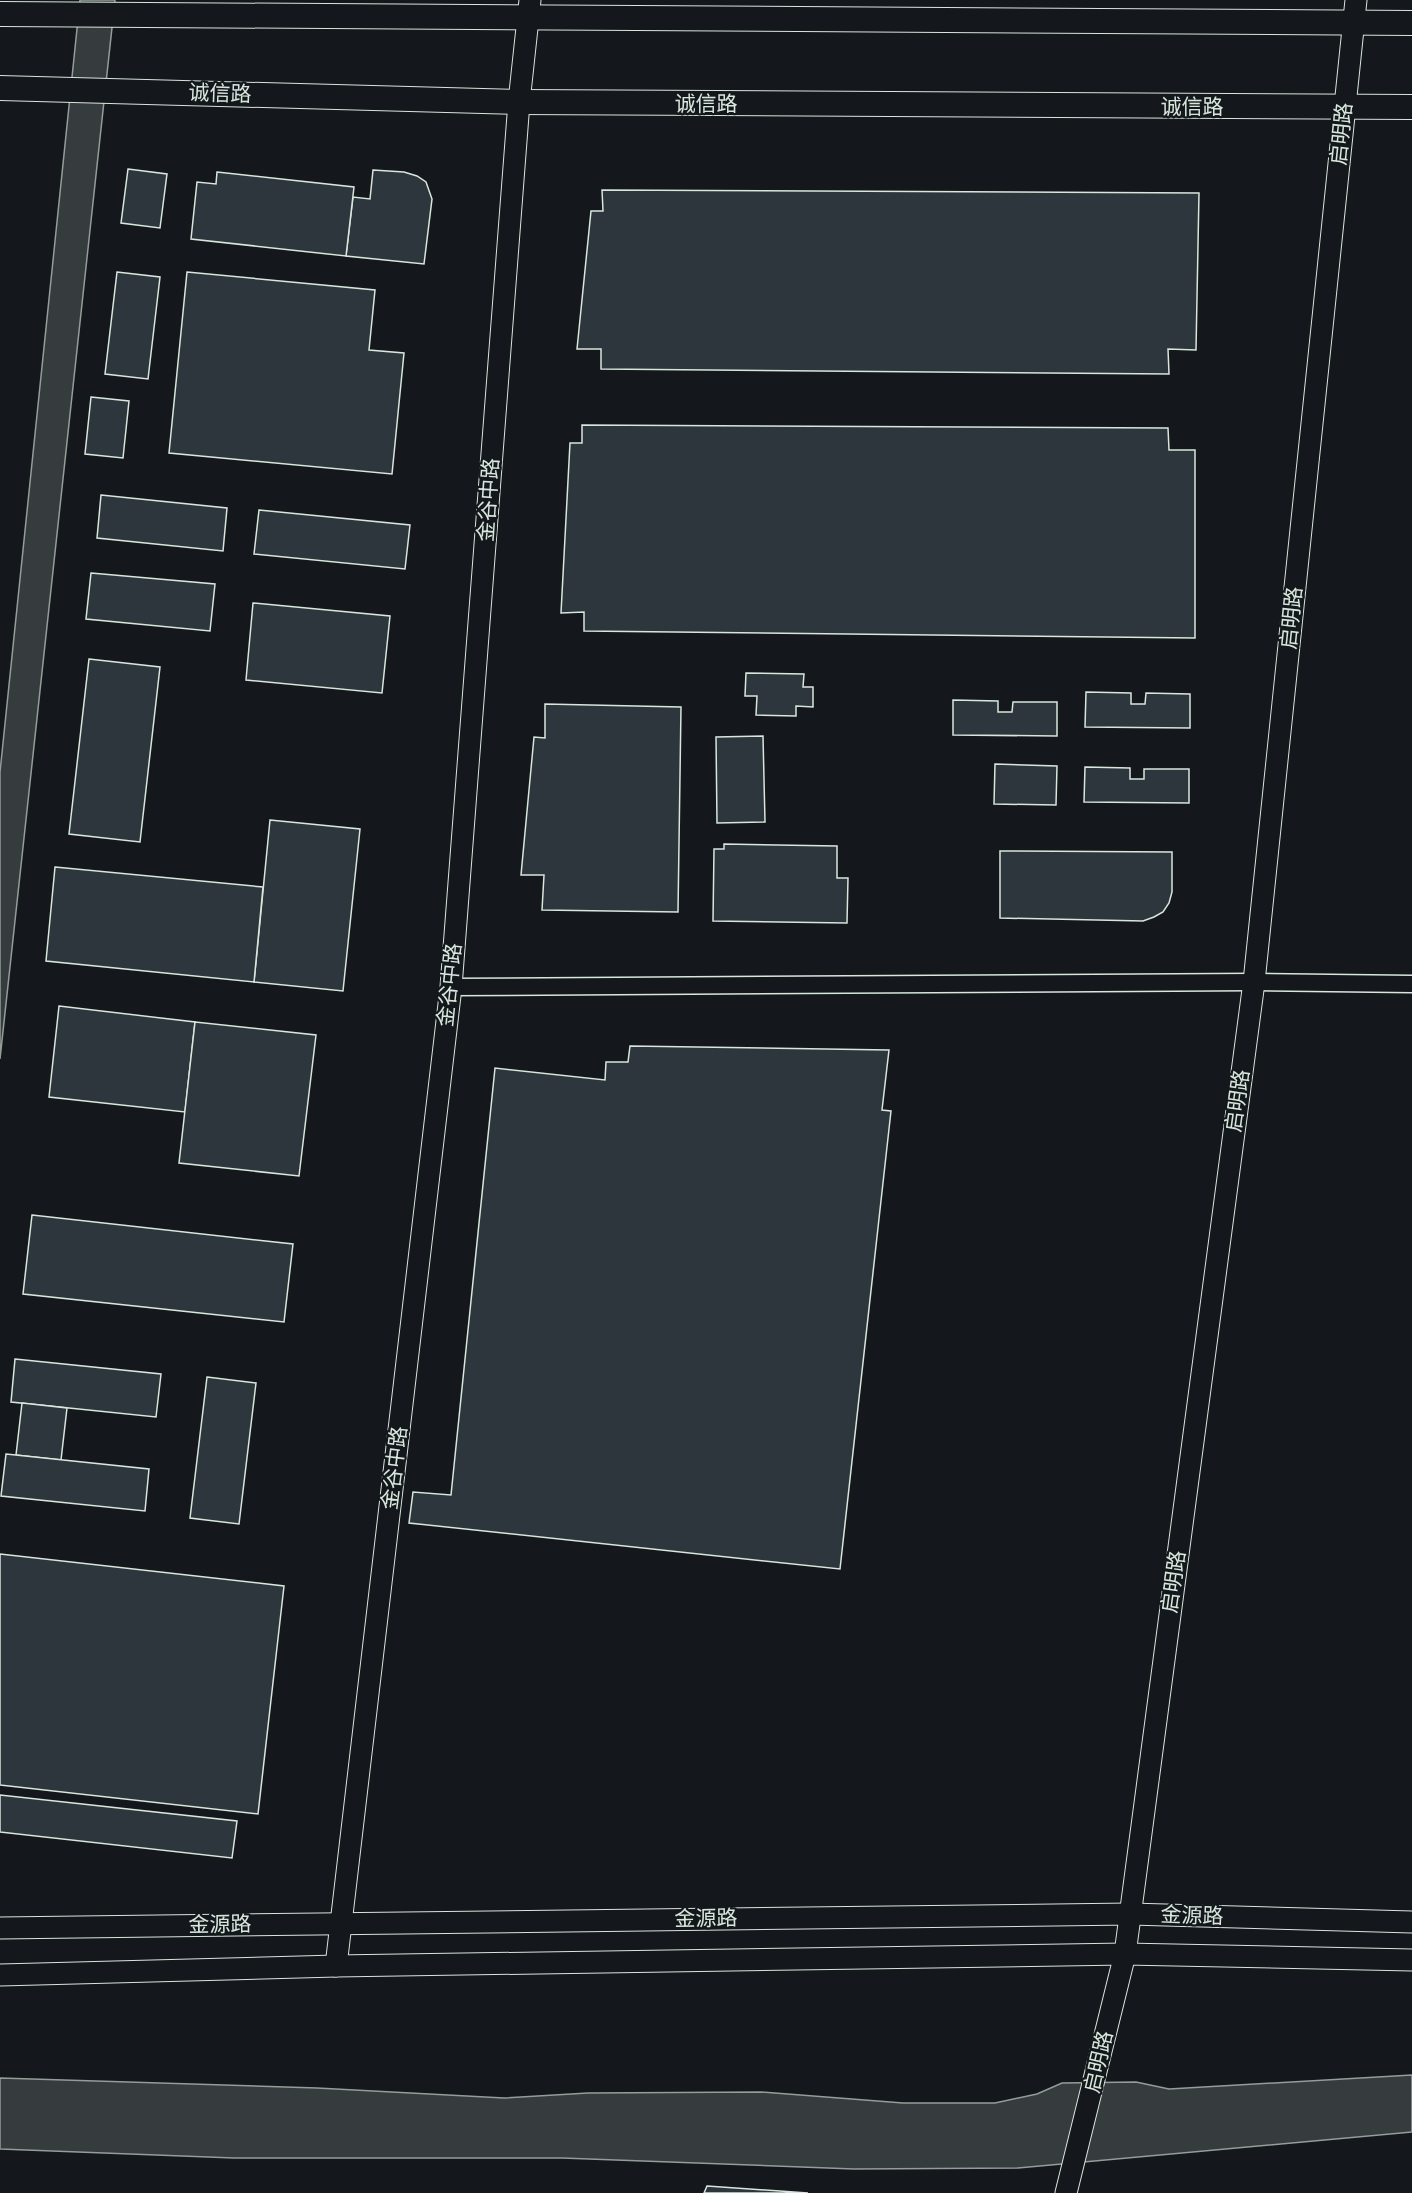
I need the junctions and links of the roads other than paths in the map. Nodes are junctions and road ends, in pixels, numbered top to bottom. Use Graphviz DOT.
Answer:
graph roads {
  1 [pos="529,9"];
  2 [pos="1355,11"];
  3 [pos="0,14"];
  4 [pos="1412,23"];
  5 [pos="0,88"];
  6 [pos="519,102"];
  7 [pos="1412,107"];
  8 [pos="1345,108"];
  9 [pos="1254,982"];
  10 [pos="1412,984"];
  11 [pos="451,987"];
  12 [pos="1130,1914"];
  13 [pos="1412,1922"];
  14 [pos="341,1924"];
  15 [pos="0,1928"];
  16 [pos="1125,1954"];
  17 [pos="1412,1960"];
  18 [pos="336,1966"];
  19 [pos="0,1975"];
  20 [pos="1066,2193"];
  1 -- 2 [label="main road"];
  1 -- 3 [label="main road"];
  1 -- 6 [label="street, 金谷中路"];
  2 -- 4 [label="main road"];
  2 -- 8 [label="street, 启明路"];
  5 -- 6 [label="main road, 诚信路"];
  6 -- 8 [label="main road, 诚信路"];
  6 -- 11 [label="street, 金谷中路"];
  7 -- 8 [label="main road, 诚信路"];
  8 -- 9 [label="street, 启明路"];
  9 -- 10 [label="street"];
  9 -- 11 [label="street"];
  9 -- 12 [label="street, 启明路"];
  11 -- 14 [label="street, 金谷中路"];
  12 -- 13 [label="street, 金源路"];
  12 -- 14 [label="street, 金源路"];
  12 -- 16 [label="street, 启明路"];
  14 -- 15 [label="street, 金源路"];
  14 -- 18 [label="street, 金谷中路"];
  16 -- 17 [label="street, 金源路"];
  16 -- 18 [label="street, 金源路"];
  16 -- 20 [label="street, 启明路"];
  18 -- 19 [label="street, 金源路"];
}
